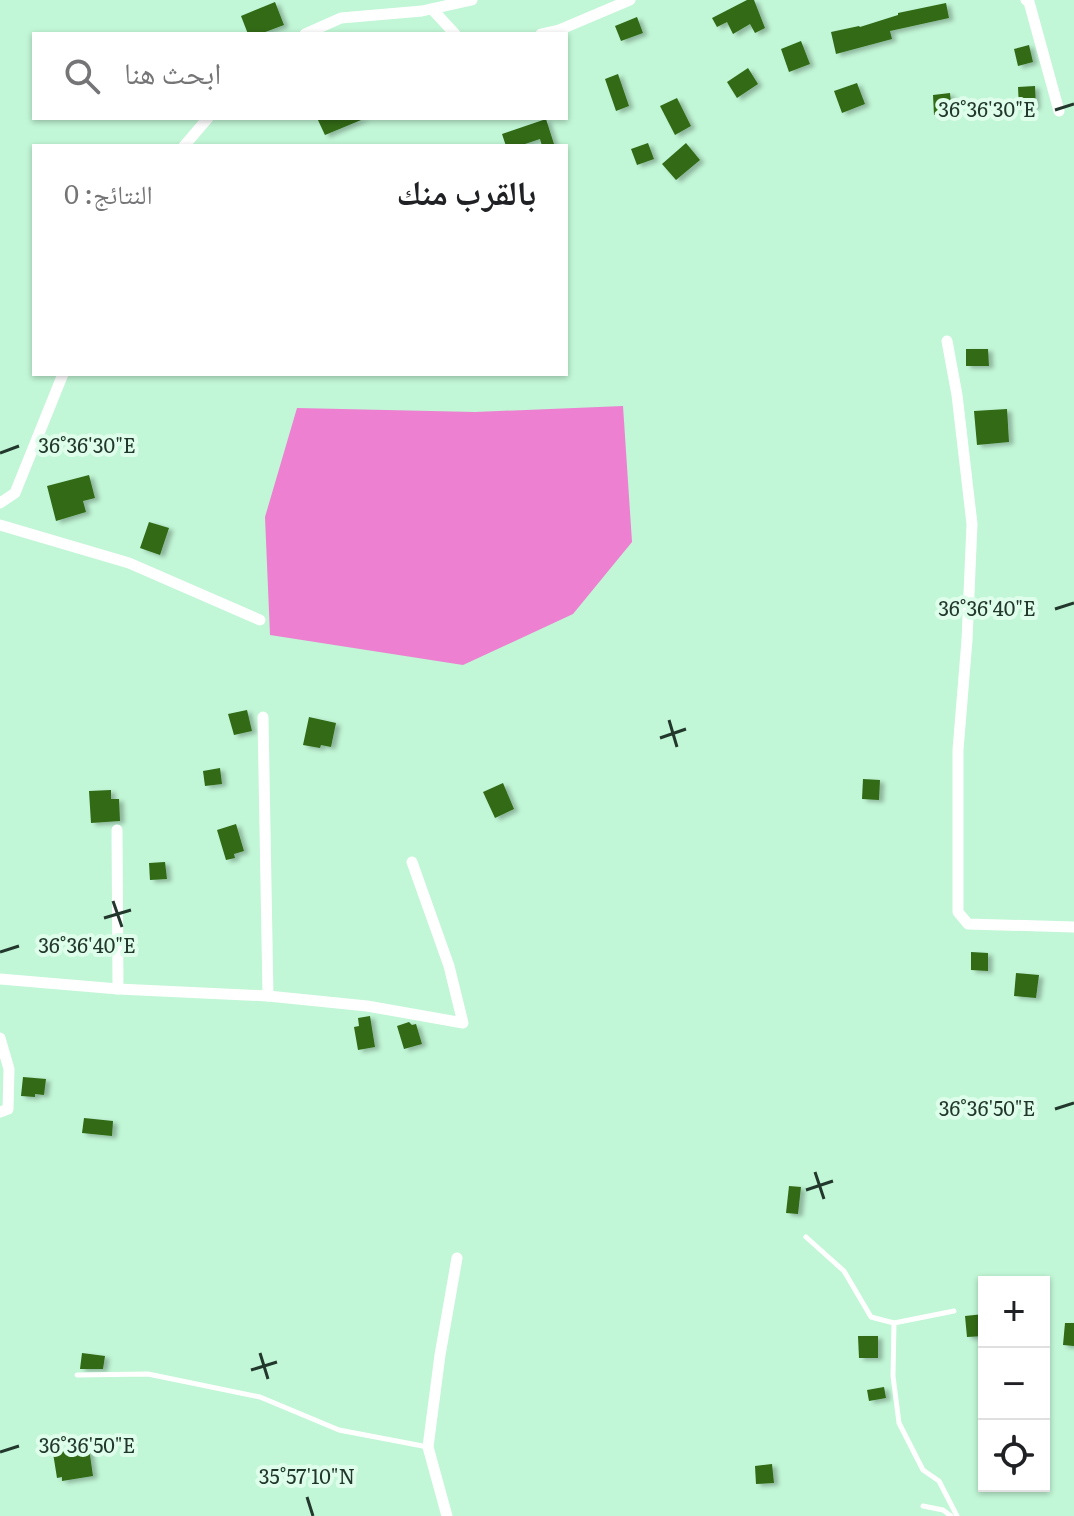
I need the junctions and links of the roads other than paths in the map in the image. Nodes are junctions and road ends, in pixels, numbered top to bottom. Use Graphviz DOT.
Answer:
graph roads {
  1 [pos="472,0"];
  2 [pos="630,0"];
  3 [pos="1026,0"];
  4 [pos="432,9"];
  5 [pos="310,32"];
  6 [pos="453,32"];
  7 [pos="550,32"];
  8 [pos="1059,111"];
  9 [pos="206,120"];
  10 [pos="186,144"];
  11 [pos="947,341"];
  12 [pos="62,376"];
  13 [pos="0,503"];
  14 [pos="0,525"];
  15 [pos="260,620"];
  16 [pos="263,717"];
  17 [pos="117,830"];
  18 [pos="412,862"];
  19 [pos="1074,927"];
  20 [pos="0,979"];
  21 [pos="118,989"];
  22 [pos="268,996"];
  23 [pos="0,1038"];
  24 [pos="0,1112"];
  25 [pos="806,1237"];
  26 [pos="457,1258"];
  27 [pos="954,1311"];
  28 [pos="894,1323"];
  29 [pos="77,1375"];
  30 [pos="428,1447"];
  31 [pos="923,1506"];
  32 [pos="447,1516"];
  33 [pos="954,1516"];
  1 -- 4 [label="street"];
  2 -- 7 [label="street"];
  3 -- 8 [label="street"];
  4 -- 5 [label="street"];
  4 -- 6 [label="street"];
  9 -- 10 [label="street"];
  11 -- 19 [label="street"];
  12 -- 13 [label="street"];
  14 -- 15 [label="street"];
  16 -- 22 [label="street"];
  17 -- 21 [label="street"];
  18 -- 22 [label="street"];
  20 -- 21 [label="street"];
  21 -- 22 [label="street"];
  23 -- 24 [label="street"];
  25 -- 28 [label="lane"];
  26 -- 30 [label="street"];
  27 -- 28 [label="lane"];
  28 -- 33 [label="lane"];
  29 -- 30 [label="lane"];
  30 -- 32 [label="street"];
  31 -- 33 [label="lane"];
}
